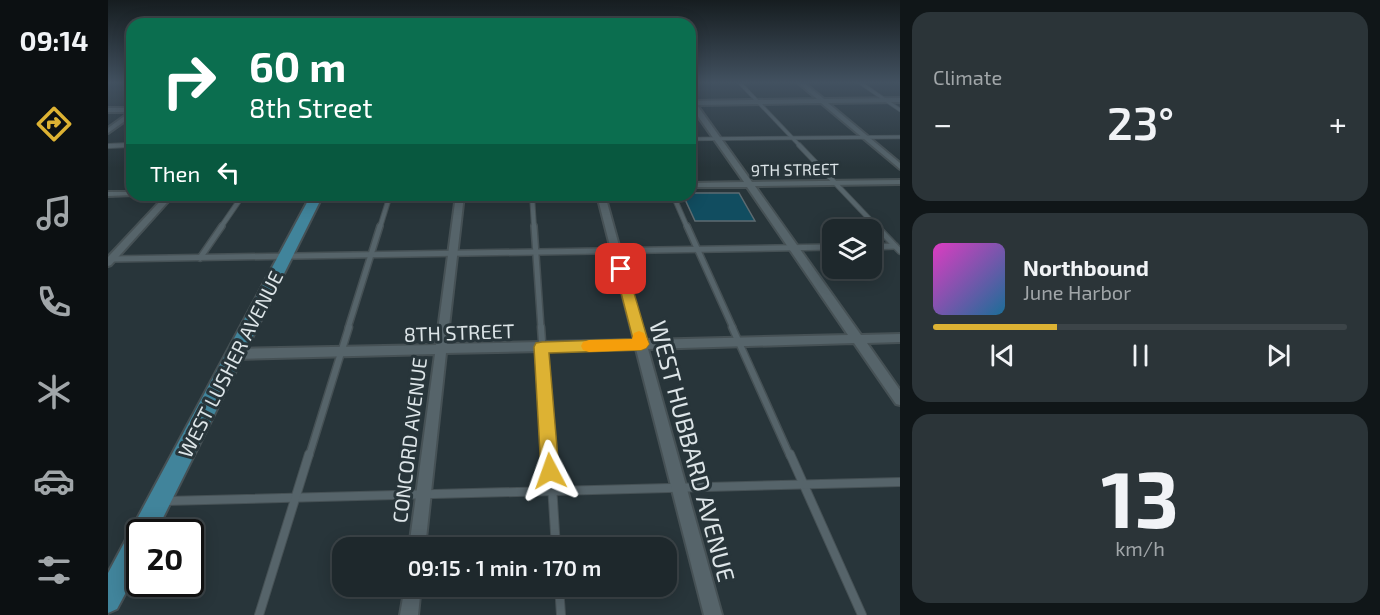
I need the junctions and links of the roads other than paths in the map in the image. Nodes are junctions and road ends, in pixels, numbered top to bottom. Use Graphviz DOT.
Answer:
graph roads {
  1 [pos="698,111"];
  2 [pos="767,111"];
  3 [pos="834,111"];
  4 [pos="126,116"];
  5 [pos="108,131"];
  6 [pos="865,137"];
  7 [pos="900,137"];
  8 [pos="793,138"];
  9 [pos="696,139"];
  10 [pos="719,139"];
  11 [pos="126,145"];
  12 [pos="108,146"];
  13 [pos="900,167"];
  14 [pos="900,182"];
  15 [pos="751,184"];
  16 [pos="837,184"];
  17 [pos="696,186"];
  18 [pos="108,194"];
  19 [pos="126,194"];
  20 [pos="165,201"];
  21 [pos="239,201"];
  22 [pos="314,201"];
  23 [pos="388,201"];
  24 [pos="459,201"];
  25 [pos="532,201"];
  26 [pos="603,201"];
  27 [pos="676,201"];
  28 [pos="898,246"];
  29 [pos="794,247"];
  30 [pos="822,247"];
  31 [pos="882,247"];
  32 [pos="696,248"];
  33 [pos="616,250"];
  34 [pos="900,251"];
  35 [pos="453,253"];
  36 [pos="535,253"];
  37 [pos="371,256"];
  38 [pos="285,257"];
  39 [pos="200,258"];
  40 [pos="110,261"];
  41 [pos="900,338"];
  42 [pos="858,339"];
  43 [pos="738,342"];
  44 [pos="641,344"];
  45 [pos="542,347"];
  46 [pos="441,351"];
  47 [pos="341,352"];
  48 [pos="234,354"];
  49 [pos="900,400"];
  50 [pos="900,482"];
  51 [pos="802,485"];
  52 [pos="679,487"];
  53 [pos="552,492"];
  54 [pos="423,495"];
  55 [pos="296,498"];
  56 [pos="159,502"];
  57 [pos="150,519"];
  58 [pos="418,537"];
  59 [pos="555,537"];
  60 [pos="126,566"];
  61 [pos="411,597"];
  62 [pos="560,597"];
  63 [pos="108,600"];
  64 [pos="259,615"];
  65 [pos="409,615"];
  66 [pos="561,615"];
  67 [pos="714,615"];
  68 [pos="862,615"];
  1 -- 10 [label="street"];
  2 -- 8 [label="lane"];
  3 -- 6 [label="street"];
  4 -- 5 [label="street"];
  6 -- 7 [label="lane"];
  6 -- 8 [label="lane"];
  6 -- 13 [label="street"];
  8 -- 10 [label="lane"];
  8 -- 16 [label="lane"];
  9 -- 10 [label="lane"];
  10 -- 15 [label="street"];
  11 -- 12 [label="lane"];
  14 -- 16 [label="street, 9TH STREET"];
  15 -- 16 [label="street, 9TH STREET"];
  15 -- 17 [label="street, 9TH STREET"];
  15 -- 29 [label="street"];
  16 -- 28 [label="lane"];
  18 -- 19 [label="street"];
  20 -- 40 [label="street"];
  21 -- 39 [label="lane"];
  22 -- 38 [label="main road, WEST LUSHER AVENUE"];
  23 -- 37 [label="lane"];
  24 -- 35 [label="street, CONCORD AVENUE"];
  25 -- 36 [label="lane"];
  26 -- 33 [label="street, WEST HUBBARD AVENUE"];
  27 -- 32 [label="lane"];
  28 -- 31 [label="lane"];
  28 -- 34 [label="lane"];
  29 -- 30 [label="lane"];
  29 -- 32 [label="lane"];
  29 -- 42 [label="street"];
  32 -- 33 [label="lane"];
  32 -- 43 [label="lane"];
  33 -- 36 [label="lane"];
  33 -- 44 [label="street, WEST HUBBARD AVENUE"];
  35 -- 36 [label="lane"];
  35 -- 37 [label="lane"];
  35 -- 46 [label="street, CONCORD AVENUE"];
  36 -- 45 [label="lane"];
  37 -- 38 [label="lane"];
  37 -- 47 [label="lane"];
  38 -- 39 [label="lane"];
  38 -- 48 [label="main road, WEST LUSHER AVENUE"];
  39 -- 40 [label="lane"];
  41 -- 42 [label="street, 8TH STREET"];
  42 -- 43 [label="street, 8TH STREET"];
  42 -- 49 [label="street"];
  43 -- 44 [label="street, 8TH STREET"];
  43 -- 51 [label="lane"];
  44 -- 45 [label="street, 8TH STREET"];
  44 -- 52 [label="street, WEST HUBBARD AVENUE"];
  45 -- 46 [label="street, 8TH STREET"];
  45 -- 53 [label="lane"];
  46 -- 47 [label="street, 8TH STREET"];
  46 -- 54 [label="street, CONCORD AVENUE"];
  47 -- 48 [label="street, 8TH STREET"];
  47 -- 55 [label="lane"];
  48 -- 56 [label="main road, WEST LUSHER AVENUE"];
  50 -- 51 [label="lane"];
  51 -- 52 [label="lane"];
  51 -- 68 [label="lane"];
  52 -- 53 [label="lane"];
  52 -- 67 [label="street, WEST HUBBARD AVENUE"];
  53 -- 54 [label="lane"];
  53 -- 59 [label="lane"];
  54 -- 55 [label="lane"];
  54 -- 58 [label="street, CONCORD AVENUE"];
  55 -- 56 [label="lane"];
  55 -- 64 [label="lane"];
  56 -- 57 [label="main road, WEST LUSHER AVENUE"];
  60 -- 63 [label="main road"];
  61 -- 65 [label="street"];
  62 -- 66 [label="lane"];
}
